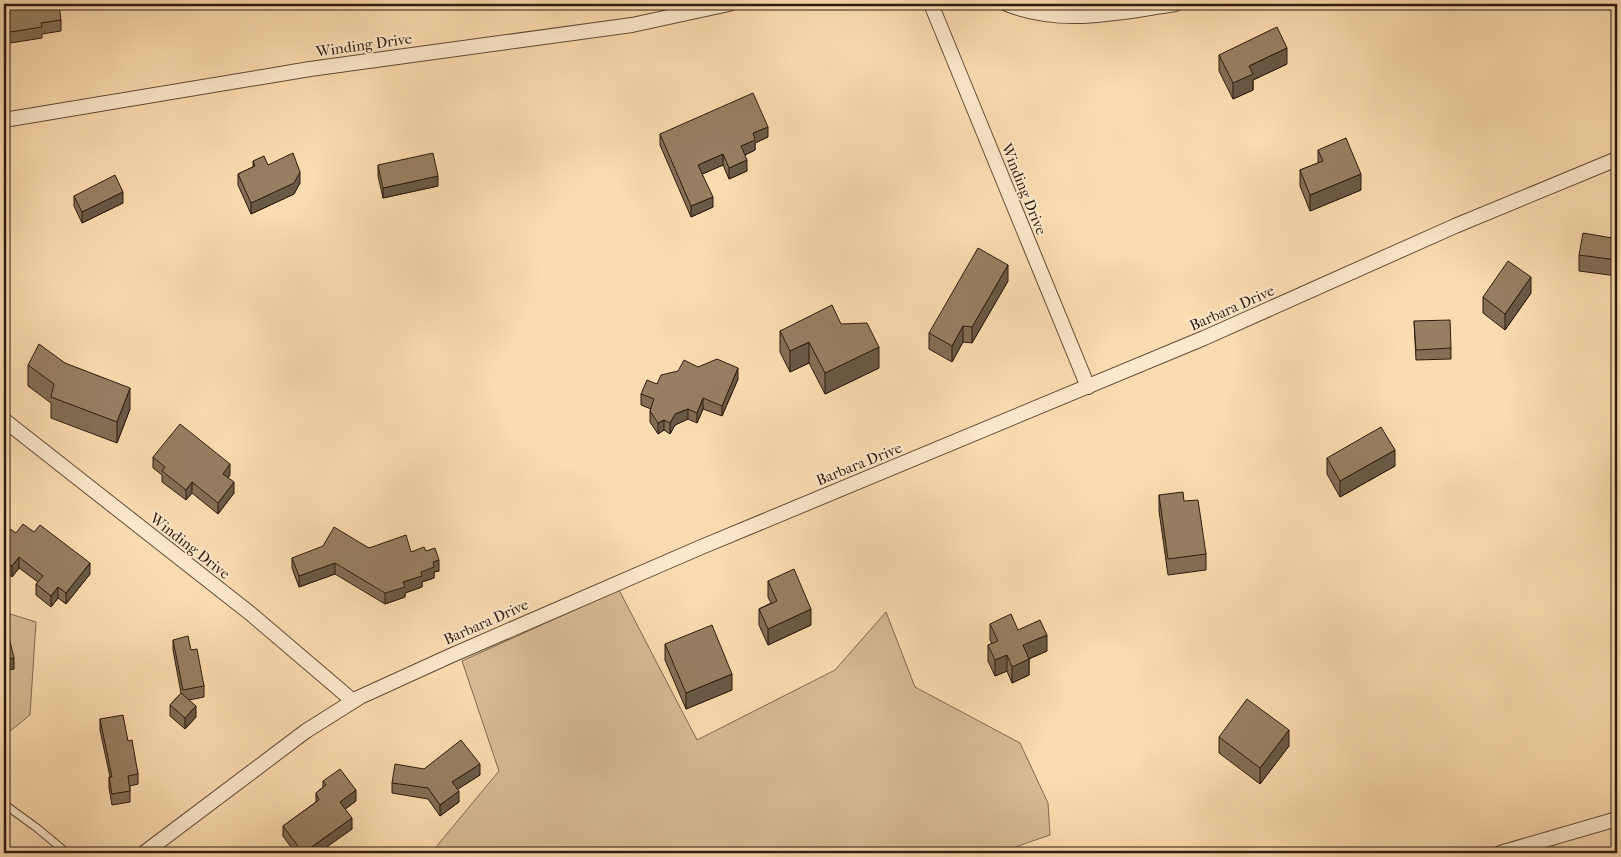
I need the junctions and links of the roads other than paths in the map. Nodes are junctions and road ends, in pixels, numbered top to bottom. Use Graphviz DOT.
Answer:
graph roads {
  1 [pos="729,4"];
  2 [pos="931,4"];
  3 [pos="1007,4"];
  4 [pos="1176,4"];
  5 [pos="4,120"];
  6 [pos="1617,159"];
  7 [pos="1088,387"];
  8 [pos="4,420"];
  9 [pos="353,701"];
  10 [pos="4,804"];
  11 [pos="1617,818"];
  12 [pos="67,853"];
  13 [pos="144,853"];
  14 [pos="1500,853"];
  1 -- 5 [label="street, Winding Drive"];
  2 -- 7 [label="street, Winding Drive"];
  3 -- 4 [label="street"];
  6 -- 7 [label="street, Barbara Drive"];
  7 -- 9 [label="street, Barbara Drive"];
  8 -- 9 [label="street, Winding Drive"];
  9 -- 13 [label="street, Barbara Drive"];
  10 -- 12 [label="lane"];
  11 -- 14 [label="street"];
}
